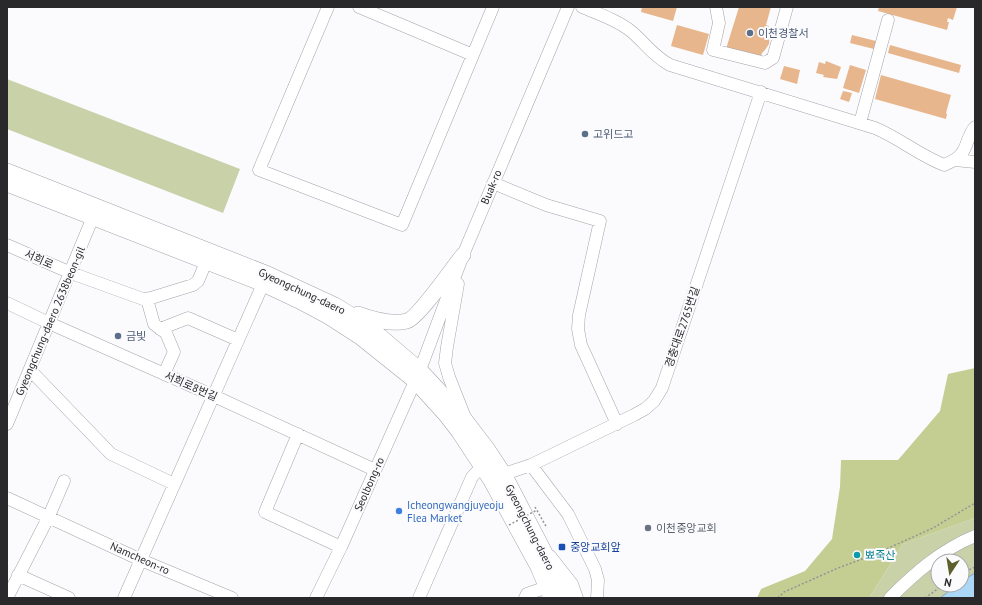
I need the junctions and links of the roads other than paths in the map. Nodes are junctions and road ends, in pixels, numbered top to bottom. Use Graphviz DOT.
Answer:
graph roads {
  1 [pos="328,7"];
  2 [pos="359,7"];
  3 [pos="493,7"];
  4 [pos="568,7"];
  5 [pos="582,7"];
  6 [pos="716,7"];
  7 [pos="787,7"];
  8 [pos="888,20"];
  9 [pos="473,55"];
  10 [pos="761,92"];
  11 [pos="860,123"];
  12 [pos="975,127"];
  13 [pos="955,160"];
  14 [pos="975,162"];
  15 [pos="7,171"];
  16 [pos="7,184"];
  17 [pos="493,184"];
  18 [pos="94,217"];
  19 [pos="7,245"];
  20 [pos="463,255"];
  21 [pos="206,262"];
  22 [pos="70,273"];
  23 [pos="263,284"];
  24 [pos="147,299"];
  25 [pos="7,303"];
  26 [pos="335,305"];
  27 [pos="50,323"];
  28 [pos="160,329"];
  29 [pos="238,340"];
  30 [pos="30,370"];
  31 [pos="164,374"];
  32 [pos="418,376"];
  33 [pos="214,396"];
  34 [pos="468,423"];
  35 [pos="7,424"];
  36 [pos="617,424"];
  37 [pos="298,434"];
  38 [pos="531,465"];
  39 [pos="482,466"];
  40 [pos="375,470"];
  41 [pos="504,474"];
  42 [pos="64,481"];
  43 [pos="174,484"];
  44 [pos="7,498"];
  45 [pos="48,516"];
  46 [pos="975,536"];
  47 [pos="541,546"];
  48 [pos="341,547"];
  49 [pos="141,560"];
  50 [pos="18,575"];
  51 [pos="538,595"];
  52 [pos="316,597"];
  53 [pos="7,598"];
  54 [pos="69,598"];
  55 [pos="124,598"];
  56 [pos="232,598"];
  57 [pos="419,598"];
  58 [pos="564,598"];
  59 [pos="577,598"];
  60 [pos="597,598"];
  61 [pos="890,598"];
  1 -- 9 [label="street"];
  2 -- 9 [label="street"];
  3 -- 9 [label="street"];
  4 -- 17 [label="street, Buak-ro"];
  5 -- 10 [label="street"];
  6 -- 7 [label="street"];
  8 -- 11 [label="street"];
  10 -- 11 [label="street"];
  10 -- 36 [label="street, 경충대로2765번길"];
  11 -- 13 [label="street"];
  12 -- 13 [label="street"];
  13 -- 14 [label="street"];
  15 -- 26 [label="main road, Gyeongchung-daero"];
  16 -- 18 [label="main road, Gyeongchung-daero"];
  17 -- 20 [label="street, Buak-ro"];
  17 -- 36 [label="street"];
  18 -- 21 [label="main road, Gyeongchung-daero"];
  18 -- 22 [label="street, Gyeongchung-daero 2638beon-gil"];
  19 -- 22 [label="street, 서희로"];
  20 -- 26 [label="main road"];
  20 -- 32 [label="street, Buak-ro"];
  20 -- 34 [label="street"];
  21 -- 23 [label="main road, Gyeongchung-daero"];
  21 -- 24 [label="street"];
  22 -- 24 [label="street, 서희로"];
  22 -- 27 [label="street, Gyeongchung-daero 2638beon-gil"];
  23 -- 29 [label="street"];
  23 -- 32 [label="main road, Gyeongchung-daero"];
  24 -- 28 [label="street"];
  25 -- 27 [label="street, 서희로8번길"];
  26 -- 32 [label="main road, Gyeongchung-daero"];
  27 -- 30 [label="street, Gyeongchung-daero 2638beon-gil"];
  27 -- 31 [label="street, 서희로8번길"];
  28 -- 29 [label="street"];
  28 -- 31 [label="street"];
  29 -- 33 [label="street"];
  30 -- 35 [label="street, Gyeongchung-daero 2638beon-gil"];
  30 -- 43 [label="street"];
  31 -- 33 [label="street, 서희로8번길"];
  32 -- 34 [label="main road, Gyeongchung-daero"];
  32 -- 39 [label="main road, Gyeongchung-daero"];
  32 -- 40 [label="street, Seolbong-ro"];
  33 -- 37 [label="street, 서희로8번길"];
  33 -- 43 [label="street"];
  34 -- 41 [label="main road, Gyeongchung-daero"];
  36 -- 38 [label="street, 경충대로2765번길"];
  37 -- 40 [label="street, 서희로8번길"];
  37 -- 48 [label="street"];
  38 -- 41 [label="street, 경충대로2765번길"];
  38 -- 60 [label="street"];
  39 -- 51 [label="main road, Gyeongchung-daero"];
  39 -- 57 [label="street"];
  40 -- 48 [label="street, Seolbong-ro"];
  41 -- 47 [label="main road, Gyeongchung-daero"];
  42 -- 45 [label="street"];
  43 -- 49 [label="street"];
  44 -- 45 [label="street, Namcheon-ro"];
  45 -- 49 [label="street, Namcheon-ro"];
  45 -- 50 [label="street"];
  46 -- 61 [label="street"];
  47 -- 58 [label="main road, Gyeongchung-daero"];
  47 -- 59 [label="street"];
  48 -- 52 [label="street, Seolbong-ro"];
  49 -- 55 [label="street"];
  49 -- 56 [label="street, Namcheon-ro"];
  50 -- 53 [label="street"];
  50 -- 54 [label="street"];
}
